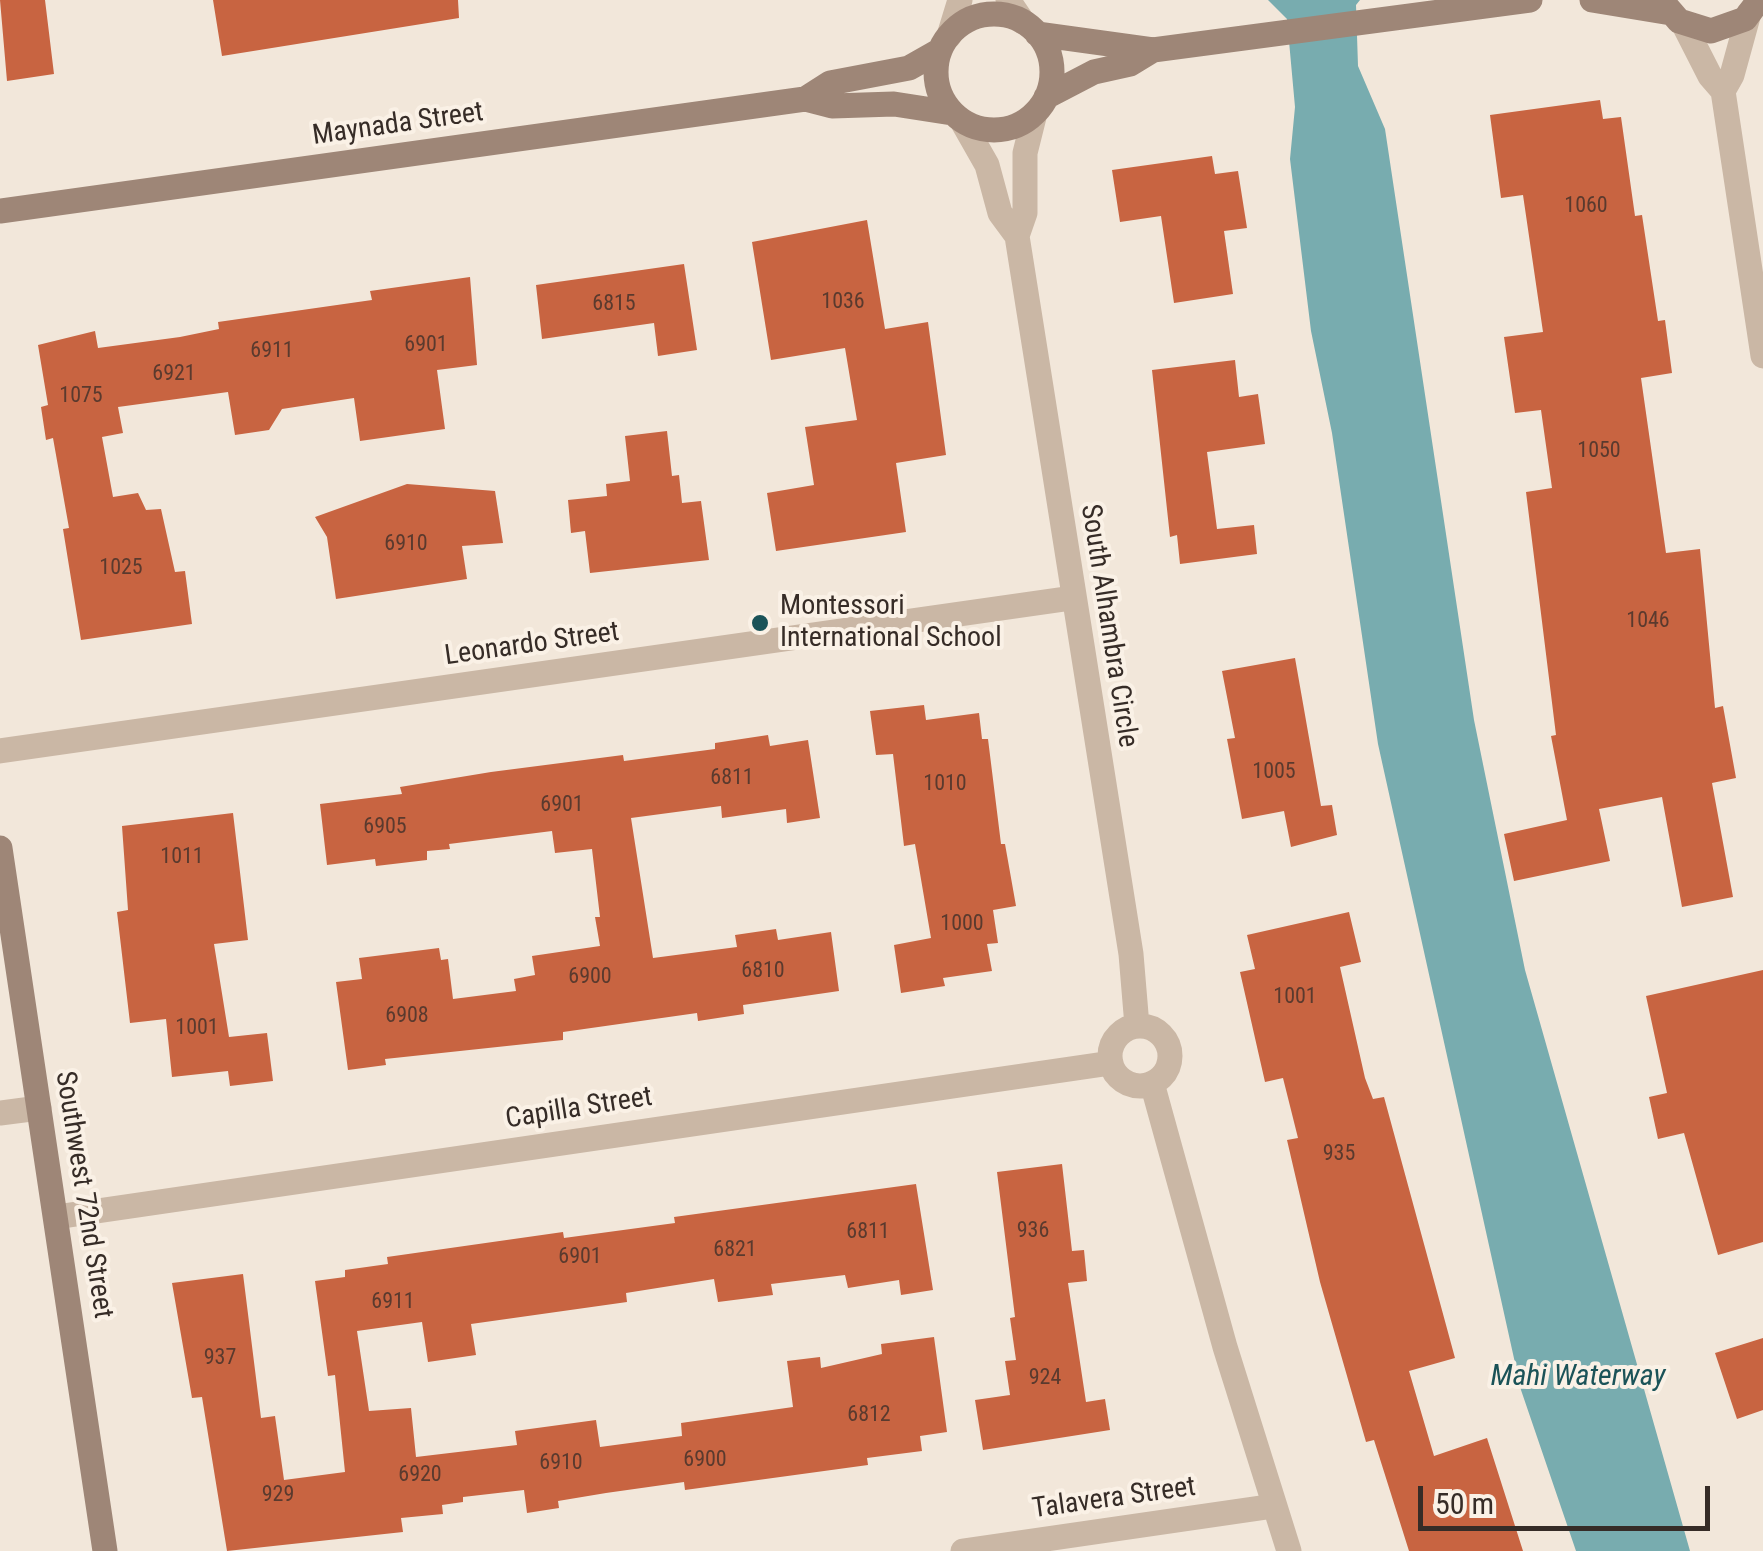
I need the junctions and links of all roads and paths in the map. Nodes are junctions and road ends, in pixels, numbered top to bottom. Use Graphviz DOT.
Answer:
graph roads {
  1 [pos="960,0"];
  2 [pos="1008,0"];
  3 [pos="1530,0"];
  4 [pos="1592,0"];
  5 [pos="1757,5"];
  6 [pos="1672,12"];
  7 [pos="1030,28"];
  8 [pos="944,44"];
  9 [pos="1153,50"];
  10 [pos="1723,91"];
  11 [pos="805,99"];
  12 [pos="1040,105"];
  13 [pos="957,117"];
  14 [pos="0,211"];
  15 [pos="1017,236"];
  16 [pos="1763,356"];
  17 [pos="1072,598"];
  18 [pos="0,751"];
  19 [pos="0,848"];
  20 [pos="1137,1026"];
  21 [pos="1110,1062"];
  22 [pos="1152,1084"];
  23 [pos="39,1108"];
  24 [pos="0,1113"];
  25 [pos="56,1217"];
  26 [pos="1274,1506"];
  27 [pos="105,1551"];
  28 [pos="963,1551"];
  29 [pos="1289,1551"];
  1 -- 8 [label="street"];
  2 -- 7 [label="street"];
  3 -- 9 [label="street"];
  4 -- 6 [label="street"];
  5 -- 6 [label="street"];
  5 -- 10 [label="street"];
  6 -- 10 [label="street"];
  7 -- 8 [label="street"];
  7 -- 9 [label="street"];
  7 -- 12 [label="street"];
  8 -- 11 [label="street, Maynada Street"];
  8 -- 13 [label="street"];
  9 -- 12 [label="street"];
  10 -- 16 [label="street"];
  11 -- 13 [label="street, Maynada Street"];
  11 -- 14 [label="street, Maynada Street"];
  12 -- 13 [label="street"];
  12 -- 15 [label="street, South Alhambra Circle"];
  13 -- 15 [label="street, South Alhambra Circle"];
  15 -- 17 [label="street, South Alhambra Circle"];
  17 -- 18 [label="street, Leonardo Street"];
  17 -- 20 [label="street, South Alhambra Circle"];
  19 -- 23 [label="street, Southwest 72nd Street"];
  20 -- 21 [label="street"];
  20 -- 22 [label="street"];
  21 -- 22 [label="street"];
  21 -- 25 [label="street, Capilla Street"];
  22 -- 26 [label="street"];
  23 -- 24 [label="street"];
  23 -- 25 [label="street, Southwest 72nd Street"];
  25 -- 27 [label="street, Southwest 72nd Street"];
  26 -- 28 [label="street, Talavera Street"];
  26 -- 29 [label="street"];
}
